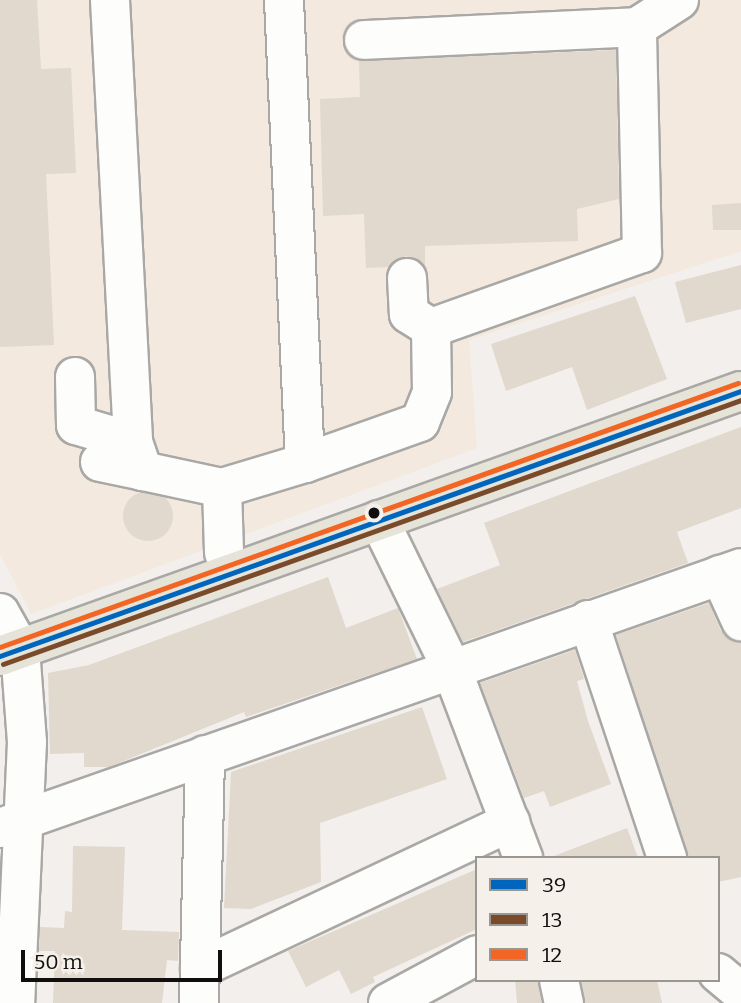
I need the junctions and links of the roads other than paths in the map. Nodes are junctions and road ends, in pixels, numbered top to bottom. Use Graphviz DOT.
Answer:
graph roads {
  1 [pos="110,0"];
  2 [pos="284,0"];
  3 [pos="679,0"];
  4 [pos="637,27"];
  5 [pos="365,40"];
  6 [pos="407,278"];
  7 [pos="431,328"];
  8 [pos="75,377"];
  9 [pos="741,391"];
  10 [pos="138,456"];
  11 [pos="100,462"];
  12 [pos="305,463"];
  13 [pos="222,488"];
  14 [pos="379,520"];
  15 [pos="224,553"];
  16 [pos="731,571"];
  17 [pos="0,613"];
  18 [pos="588,620"];
  19 [pos="741,621"];
  20 [pos="10,653"];
  21 [pos="452,667"];
  22 [pos="205,755"];
  23 [pos="509,822"];
  24 [pos="12,824"];
  25 [pos="522,856"];
  26 [pos="666,856"];
  27 [pos="475,956"];
  28 [pos="720,975"];
  29 [pos="559,982"];
  30 [pos="200,986"];
  31 [pos="741,992"];
  32 [pos="15,1003"];
  33 [pos="388,1003"];
  34 [pos="564,1003"];
  1 -- 10 [label="street"];
  2 -- 12 [label="street"];
  3 -- 4 [label="street"];
  4 -- 5 [label="street"];
  4 -- 7 [label="street"];
  6 -- 7 [label="street"];
  7 -- 12 [label="street"];
  8 -- 10 [label="street"];
  9 -- 14 [label="main road"];
  10 -- 11 [label="street"];
  10 -- 13 [label="street"];
  12 -- 13 [label="street"];
  13 -- 15 [label="street"];
  14 -- 20 [label="main road"];
  14 -- 21 [label="street"];
  16 -- 18 [label="street"];
  16 -- 19 [label="street"];
  17 -- 20 [label="street"];
  18 -- 21 [label="street"];
  18 -- 26 [label="street"];
  20 -- 24 [label="street"];
  21 -- 22 [label="street"];
  21 -- 23 [label="street"];
  22 -- 24 [label="street"];
  22 -- 30 [label="street"];
  23 -- 25 [label="street"];
  23 -- 30 [label="street"];
  24 -- 32 [label="street"];
  27 -- 33 [label="street"];
  28 -- 31 [label="street"];
  29 -- 34 [label="street"];
}
